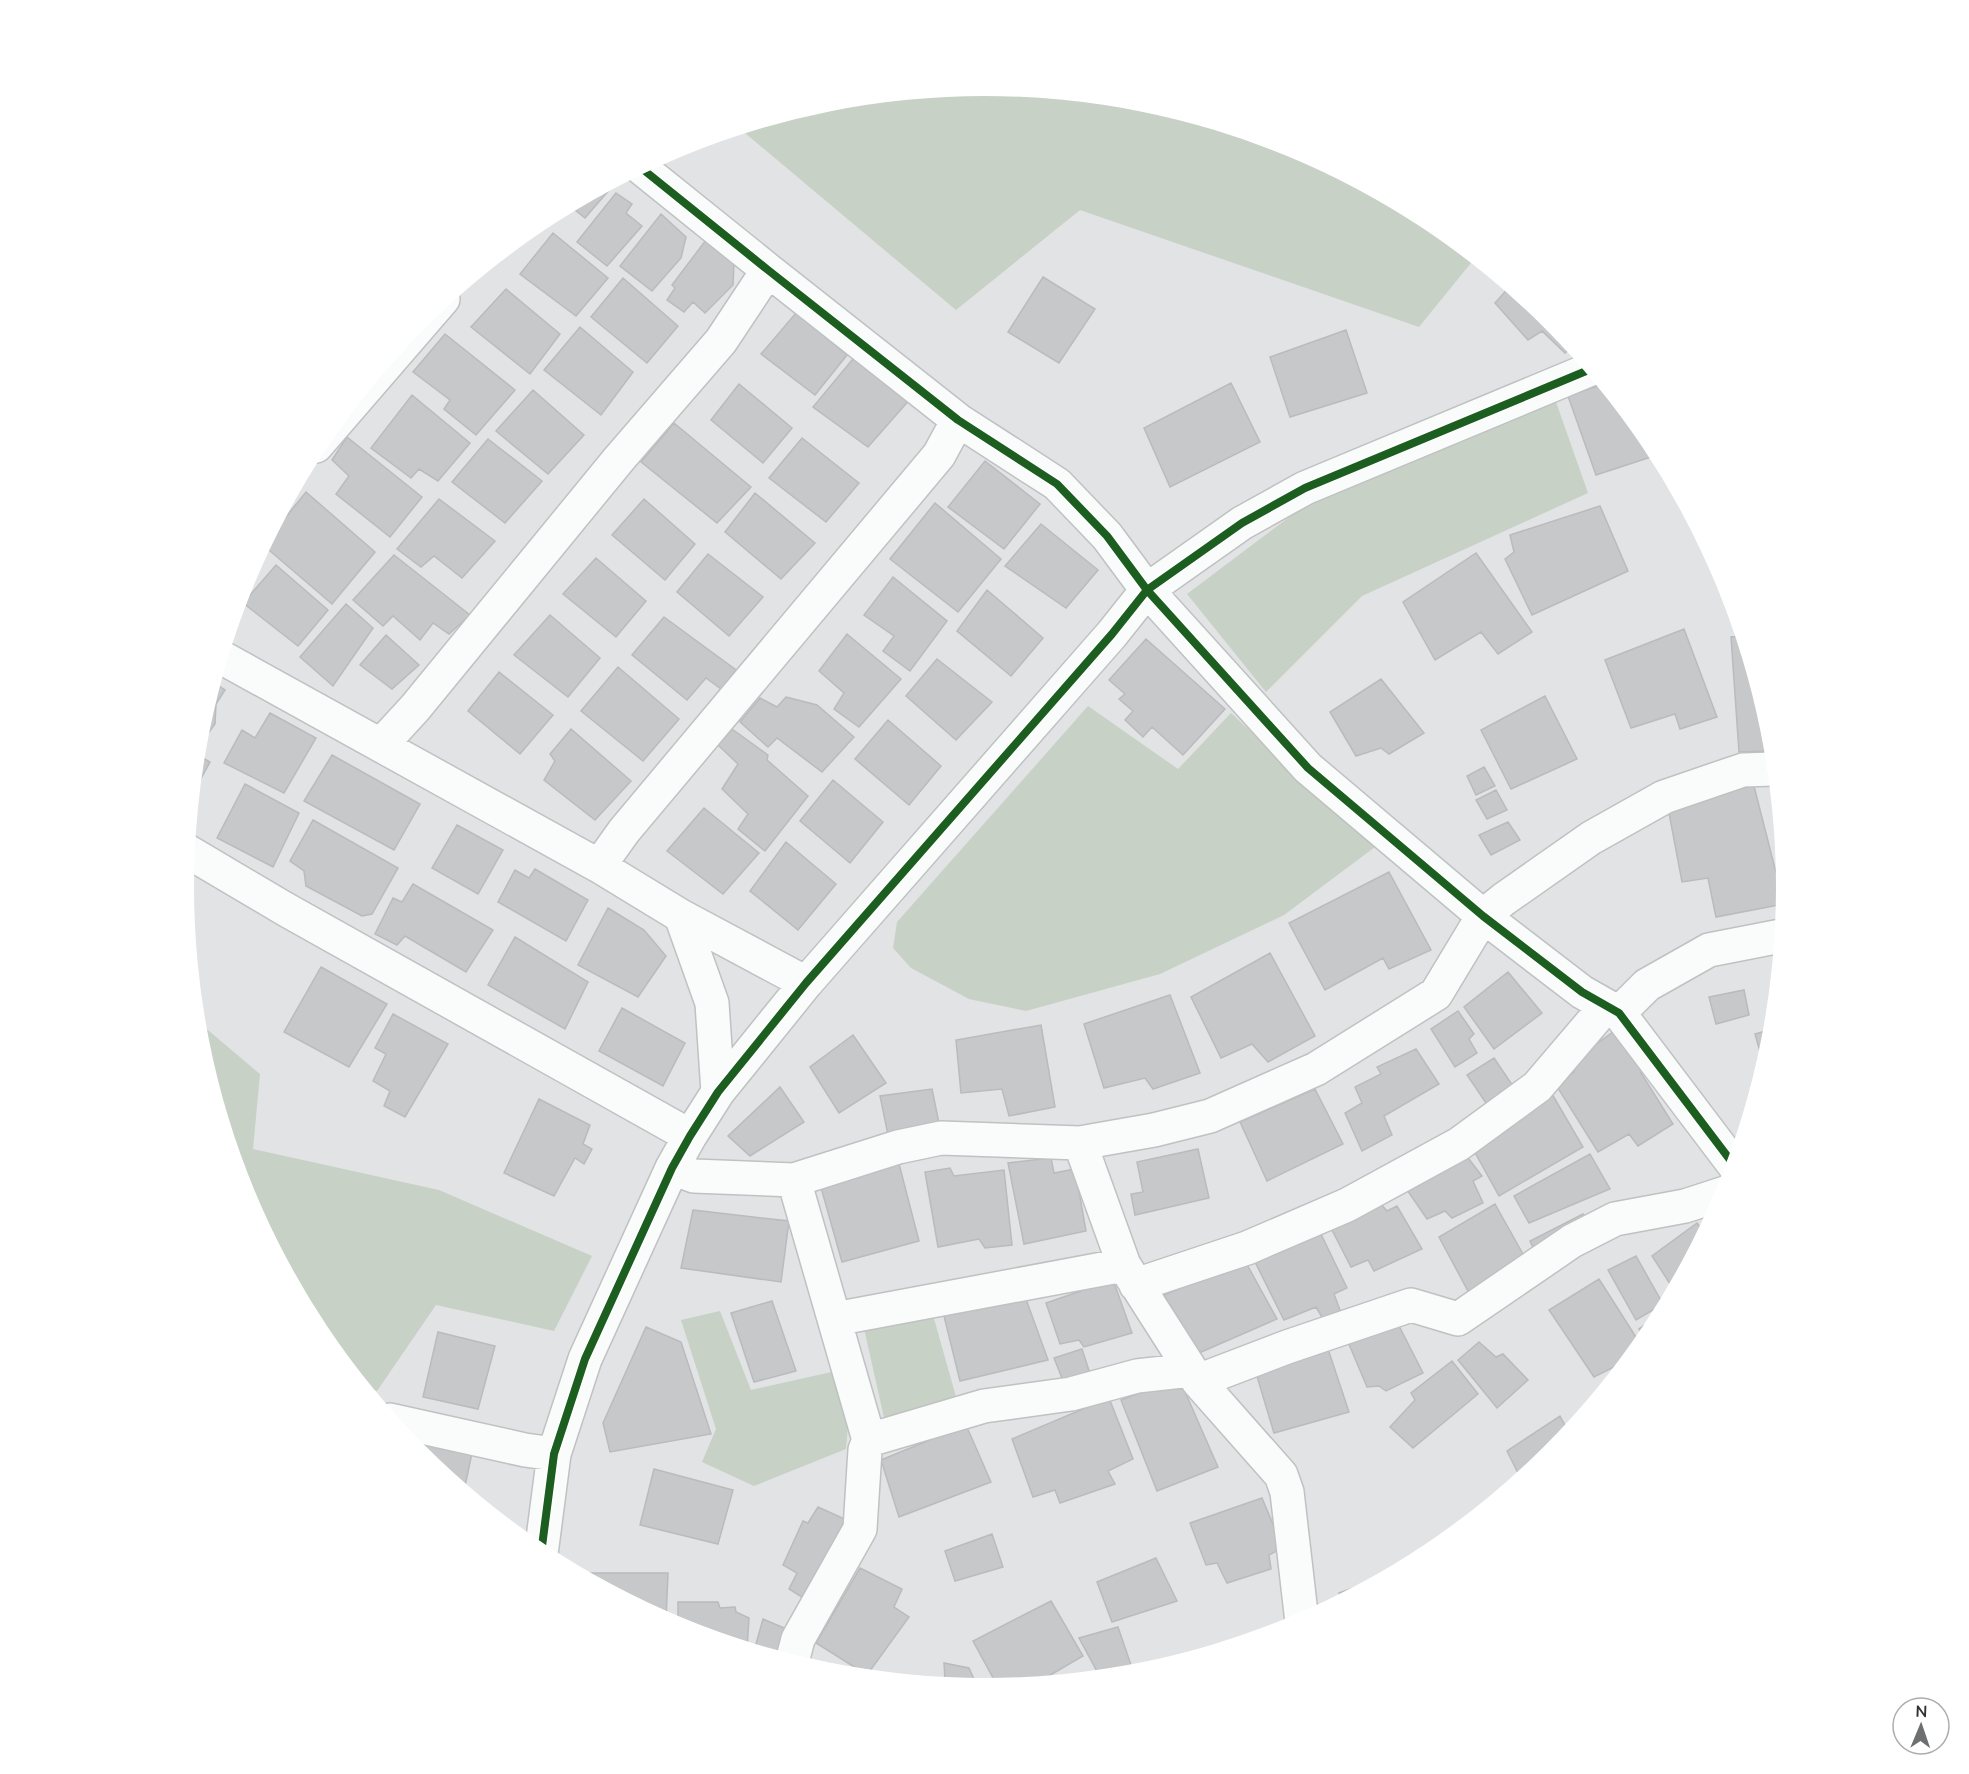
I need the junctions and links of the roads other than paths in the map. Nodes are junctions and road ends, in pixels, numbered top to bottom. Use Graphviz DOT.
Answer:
graph roads {
  1 [pos="648,172"];
  2 [pos="768,270"];
  3 [pos="1585,372"];
  4 [pos="958,420"];
  5 [pos="1147,590"];
  6 [pos="227,660"];
  7 [pos="381,745"];
  8 [pos="1766,769"];
  9 [pos="195,856"];
  10 [pos="599,866"];
  11 [pos="681,916"];
  12 [pos="1483,916"];
  13 [pos="1774,937"];
  14 [pos="806,983"];
  15 [pos="1613,1010"];
  16 [pos="718,1092"];
  17 [pos="690,1136"];
  18 [pos="1080,1143"];
  19 [pos="1728,1157"];
  20 [pos="672,1168"];
  21 [pos="794,1180"];
  22 [pos="1712,1197"];
  23 [pos="1130,1275"];
  24 [pos="835,1319"];
  25 [pos="1194,1376"];
  26 [pos="403,1423"];
  27 [pos="869,1440"];
  28 [pos="554,1454"];
  29 [pos="542,1543"];
  30 [pos="1301,1612"];
  31 [pos="794,1654"];
  1 -- 2 [label="street"];
  2 -- 4 [label="street"];
  2 -- 7 [label="street"];
  3 -- 5 [label="street"];
  4 -- 5 [label="street"];
  4 -- 10 [label="street"];
  5 -- 12 [label="street"];
  5 -- 14 [label="street"];
  6 -- 7 [label="street"];
  7 -- 10 [label="street"];
  8 -- 12 [label="street"];
  9 -- 17 [label="street"];
  10 -- 11 [label="street"];
  11 -- 14 [label="street"];
  11 -- 16 [label="street"];
  12 -- 15 [label="street"];
  12 -- 18 [label="street"];
  13 -- 15 [label="street"];
  14 -- 16 [label="street"];
  15 -- 19 [label="street"];
  15 -- 23 [label="street"];
  16 -- 17 [label="street"];
  17 -- 20 [label="street"];
  18 -- 21 [label="street"];
  18 -- 23 [label="street"];
  20 -- 21 [label="street"];
  20 -- 28 [label="street"];
  21 -- 24 [label="street"];
  22 -- 25 [label="street"];
  23 -- 24 [label="street"];
  23 -- 25 [label="street"];
  24 -- 27 [label="street"];
  25 -- 27 [label="street"];
  25 -- 30 [label="street"];
  26 -- 28 [label="street"];
  27 -- 31 [label="street"];
  28 -- 29 [label="street"];
}
